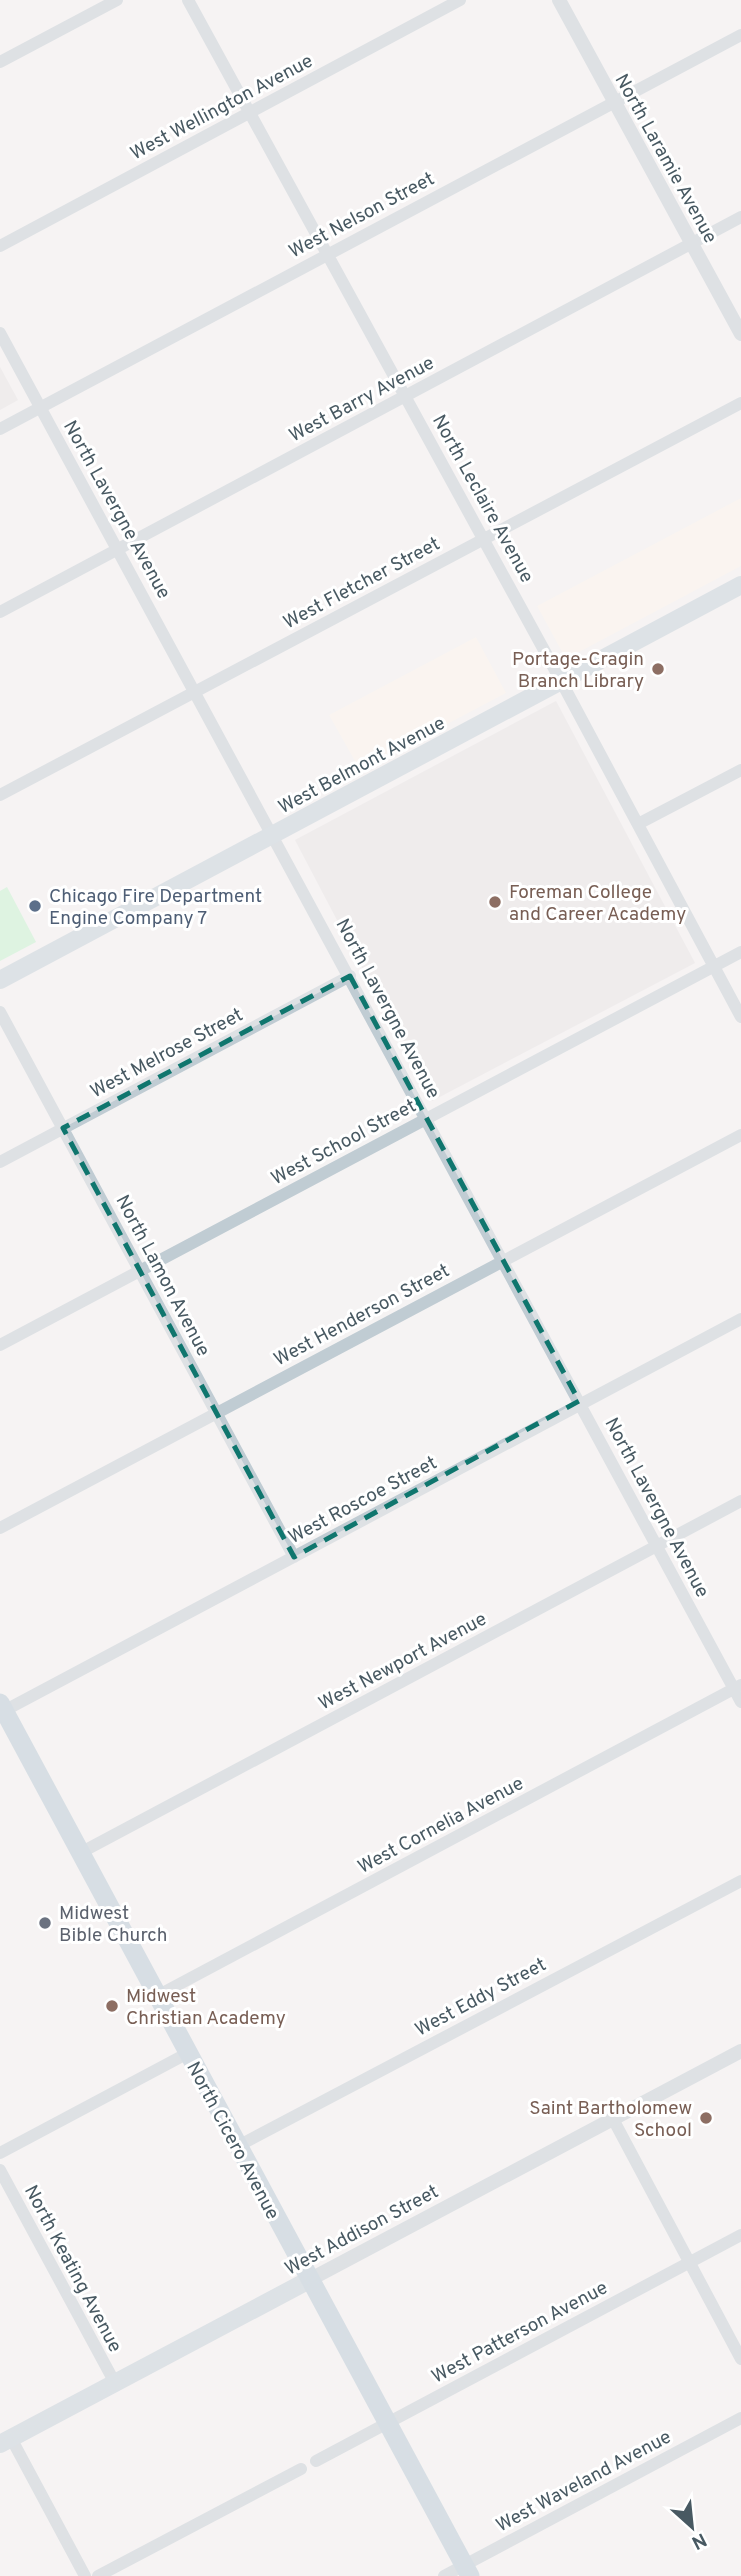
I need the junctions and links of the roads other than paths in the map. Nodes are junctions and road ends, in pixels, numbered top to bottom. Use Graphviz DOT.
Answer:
graph roads {
  1 [pos="117,0"];
  2 [pos="188,0"];
  3 [pos="460,0"];
  4 [pos="559,0"];
  5 [pos="741,35"];
  6 [pos="0,62"];
  7 [pos="615,102"];
  8 [pos="250,113"];
  9 [pos="741,217"];
  10 [pos="692,244"];
  11 [pos="0,246"];
  12 [pos="328,254"];
  13 [pos="0,333"];
  14 [pos="741,334"];
  15 [pos="406,396"];
  16 [pos="741,403"];
  17 [pos="41,407"];
  18 [pos="0,429"];
  19 [pos="484,539"];
  20 [pos="119,550"];
  21 [pos="741,585"];
  22 [pos="0,612"];
  23 [pos="561,681"];
  24 [pos="195,691"];
  25 [pos="741,770"];
  26 [pos="0,795"];
  27 [pos="638,824"];
  28 [pos="273,834"];
  29 [pos="741,952"];
  30 [pos="714,966"];
  31 [pos="350,976"];
  32 [pos="0,980"];
  33 [pos="0,1012"];
  34 [pos="741,1017"];
  35 [pos="426,1118"];
  36 [pos="63,1128"];
  37 [pos="741,1135"];
  38 [pos="0,1162"];
  39 [pos="503,1261"];
  40 [pos="140,1271"];
  41 [pos="741,1319"];
  42 [pos="0,1345"];
  43 [pos="580,1404"];
  44 [pos="217,1413"];
  45 [pos="741,1501"];
  46 [pos="0,1528"];
  47 [pos="657,1546"];
  48 [pos="294,1556"];
  49 [pos="737,1687"];
  50 [pos="741,1702"];
  51 [pos="1,1709"];
  52 [pos="80,1853"];
  53 [pos="741,1881"];
  54 [pos="157,1996"];
  55 [pos="741,2051"];
  56 [pos="188,2053"];
  57 [pos="613,2119"];
  58 [pos="238,2146"];
  59 [pos="0,2153"];
  60 [pos="0,2170"];
  61 [pos="741,2235"];
  62 [pos="690,2263"];
  63 [pos="309,2280"];
  64 [pos="741,2359"];
  65 [pos="114,2383"];
  66 [pos="741,2418"];
  67 [pos="387,2423"];
  68 [pos="6,2441"];
  69 [pos="316,2461"];
  70 [pos="301,2469"];
  71 [pos="467,2571"];
  72 [pos="85,2576"];
  73 [pos="98,2576"];
  74 [pos="444,2576"];
  1 -- 6 [label="street"];
  2 -- 8 [label="street, North Leclaire Avenue"];
  3 -- 8 [label="street, West Wellington Avenue"];
  4 -- 7 [label="street, North Laramie Avenue"];
  5 -- 7 [label="street, West Nelson Street"];
  7 -- 10 [label="street, North Laramie Avenue"];
  7 -- 12 [label="street, West Nelson Street"];
  8 -- 11 [label="street, West Wellington Avenue"];
  8 -- 12 [label="street, North Leclaire Avenue"];
  9 -- 10 [label="street, West Barry Avenue"];
  10 -- 14 [label="street, North Laramie Avenue"];
  10 -- 15 [label="street, West Barry Avenue"];
  12 -- 15 [label="street, North Leclaire Avenue"];
  12 -- 17 [label="street, West Nelson Street"];
  13 -- 17 [label="street, North Lavergne Avenue"];
  15 -- 19 [label="street, North Leclaire Avenue"];
  15 -- 20 [label="street, West Barry Avenue"];
  16 -- 19 [label="street, West Fletcher Street"];
  17 -- 18 [label="street, West Nelson Street"];
  17 -- 20 [label="street, North Lavergne Avenue"];
  19 -- 23 [label="street, North Leclaire Avenue"];
  19 -- 24 [label="street, West Fletcher Street"];
  20 -- 22 [label="street, West Barry Avenue"];
  20 -- 24 [label="street, North Lavergne Avenue"];
  21 -- 23 [label="main road, West Belmont Avenue"];
  23 -- 27 [label="street, North Leclaire Avenue"];
  23 -- 28 [label="main road, West Belmont Avenue"];
  24 -- 26 [label="street, West Fletcher Street"];
  24 -- 28 [label="street, North Lavergne Avenue"];
  25 -- 27 [label="street"];
  27 -- 30 [label="street, North Leclaire Avenue"];
  28 -- 31 [label="street, North Lavergne Avenue"];
  28 -- 32 [label="main road, West Belmont Avenue"];
  29 -- 30 [label="street, West School Street"];
  30 -- 34 [label="street, North Leclaire Avenue"];
  30 -- 35 [label="street, West School Street"];
  31 -- 35 [label="street, North Lavergne Avenue"];
  31 -- 36 [label="street, West Melrose Street"];
  33 -- 36 [label="street, North Lamon Avenue"];
  35 -- 39 [label="street, North Lavergne Avenue"];
  35 -- 40 [label="street, West School Street"];
  36 -- 38 [label="street, West Melrose Street"];
  36 -- 40 [label="street, North Lamon Avenue"];
  37 -- 39 [label="street, West Henderson Street"];
  39 -- 43 [label="street, North Lavergne Avenue"];
  39 -- 44 [label="street, West Henderson Street"];
  40 -- 42 [label="street, West School Street"];
  40 -- 44 [label="street, North Lamon Avenue"];
  41 -- 43 [label="street, West Roscoe Street"];
  43 -- 47 [label="street, North Lavergne Avenue"];
  43 -- 48 [label="street, West Roscoe Street"];
  44 -- 46 [label="street, West Henderson Street"];
  44 -- 48 [label="street, North Lamon Avenue"];
  45 -- 47 [label="street, West Newport Avenue"];
  47 -- 49 [label="street, North Lavergne Avenue"];
  47 -- 52 [label="street, West Newport Avenue"];
  48 -- 51 [label="street, West Roscoe Street"];
  49 -- 50 [label="street, North Lavergne Avenue"];
  49 -- 54 [label="street, West Cornelia Avenue"];
  51 -- 52 [label="main road, North Cicero Avenue"];
  52 -- 54 [label="main road, North Cicero Avenue"];
  53 -- 58 [label="street, West Eddy Street"];
  54 -- 56 [label="main road, North Cicero Avenue"];
  55 -- 57 [label="street, West Addison Street"];
  56 -- 58 [label="main road, North Cicero Avenue"];
  56 -- 59 [label="street"];
  57 -- 62 [label="street"];
  57 -- 63 [label="street, West Addison Street"];
  58 -- 63 [label="main road, North Cicero Avenue"];
  60 -- 65 [label="street, North Keating Avenue"];
  61 -- 62 [label="street, West Patterson Avenue"];
  62 -- 64 [label="street"];
  62 -- 67 [label="street, West Patterson Avenue"];
  63 -- 65 [label="main road, West Addison Street"];
  63 -- 67 [label="main road, North Cicero Avenue"];
  65 -- 68 [label="main road, West Addison Street"];
  66 -- 71 [label="street, West Waveland Avenue"];
  67 -- 69 [label="street, West Patterson Avenue"];
  67 -- 71 [label="main road, North Cicero Avenue"];
  68 -- 72 [label="street"];
  70 -- 73 [label="street"];
  71 -- 74 [label="street, West Waveland Avenue"];
}
